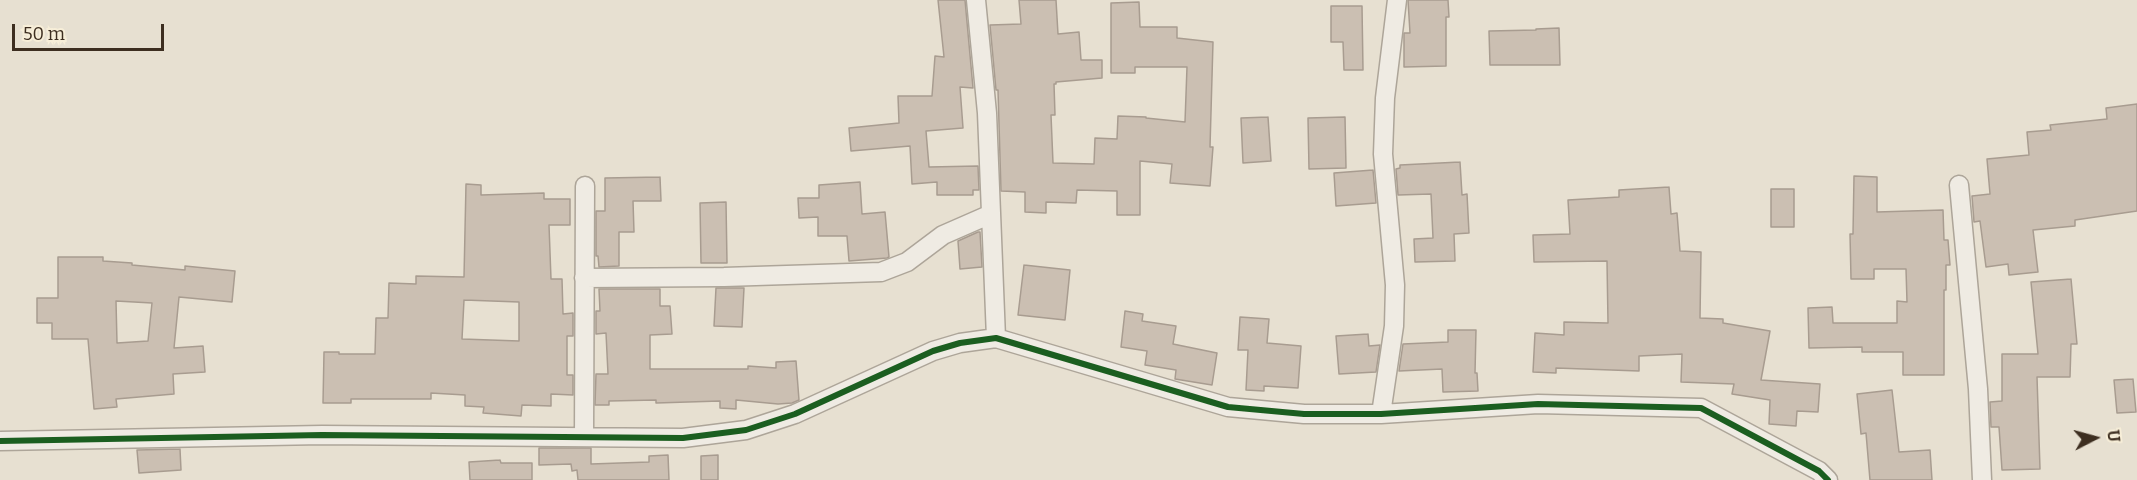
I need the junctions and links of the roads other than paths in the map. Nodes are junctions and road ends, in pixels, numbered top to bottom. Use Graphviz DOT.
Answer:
graph roads {
  1 [pos="976,0"];
  2 [pos="1397,0"];
  3 [pos="1959,185"];
  4 [pos="585,186"];
  5 [pos="991,214"];
  6 [pos="584,278"];
  7 [pos="996,338"];
  8 [pos="1381,414"];
  9 [pos="584,438"];
  10 [pos="0,441"];
  11 [pos="1828,480"];
  12 [pos="1982,480"];
  1 -- 5 [label="street"];
  2 -- 8 [label="street"];
  3 -- 12 [label="street"];
  4 -- 6 [label="street"];
  5 -- 6 [label="street"];
  5 -- 7 [label="street"];
  6 -- 9 [label="street"];
  7 -- 8 [label="street"];
  7 -- 9 [label="street"];
  8 -- 11 [label="street"];
  9 -- 10 [label="street"];
}
